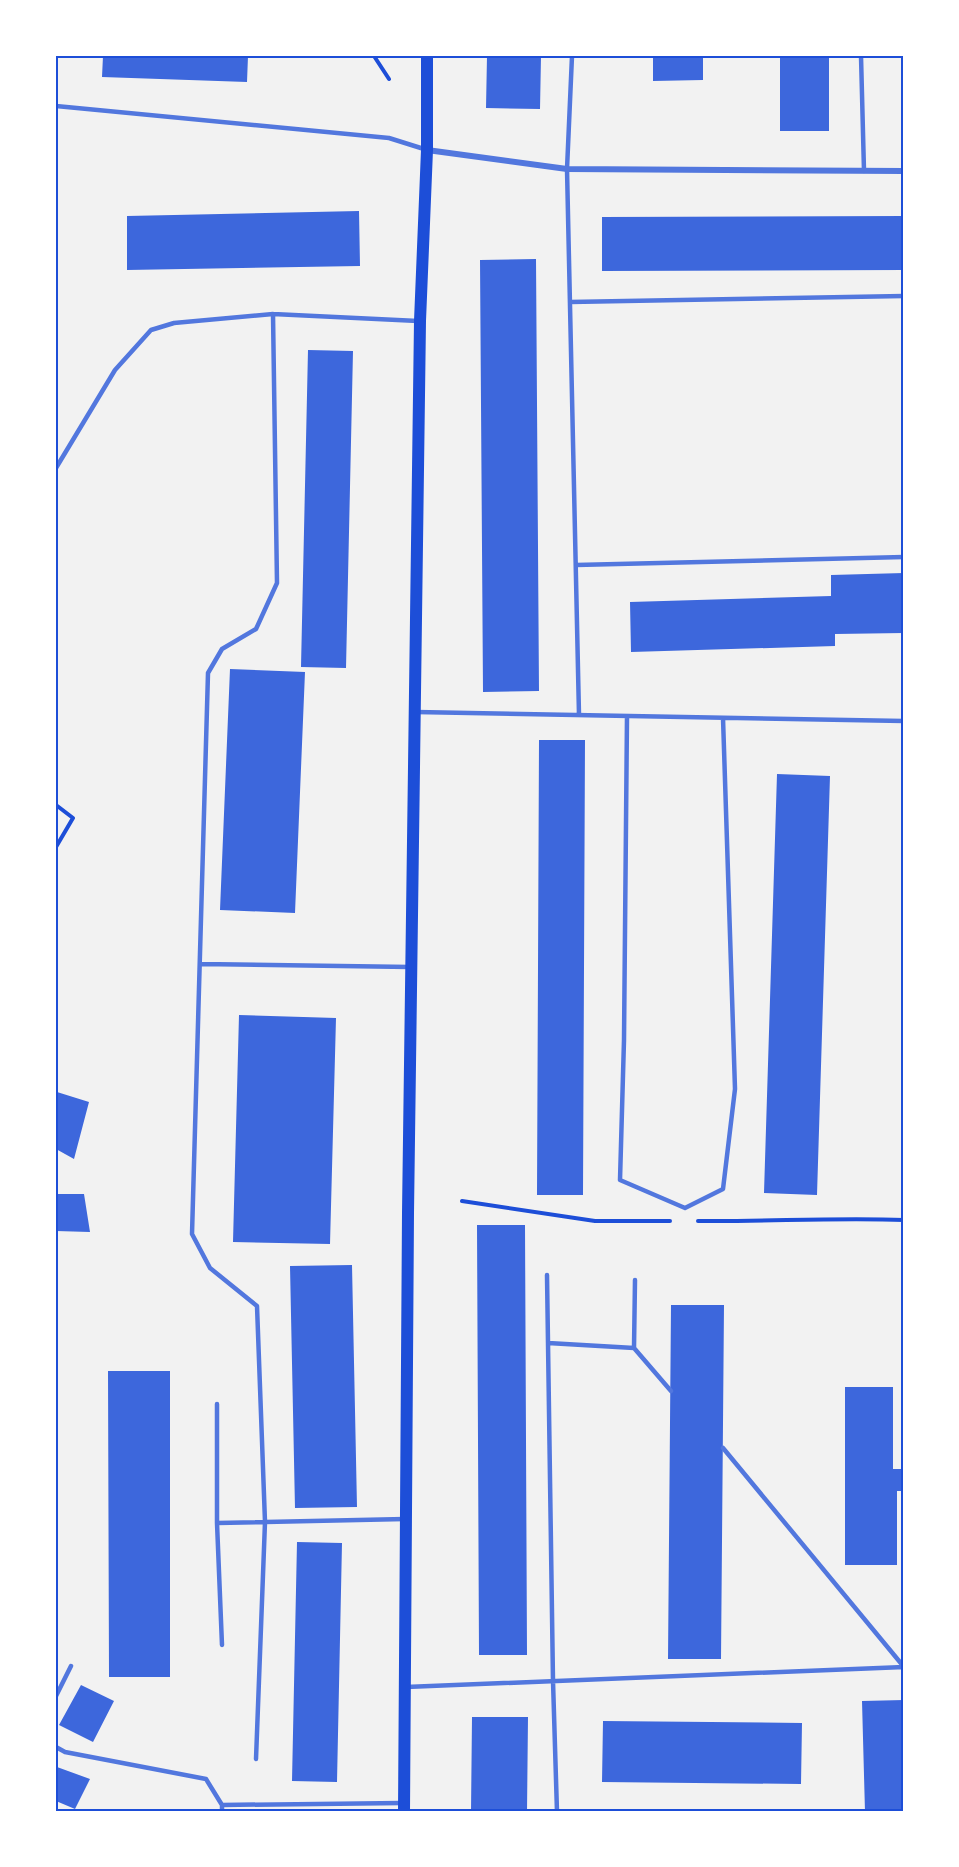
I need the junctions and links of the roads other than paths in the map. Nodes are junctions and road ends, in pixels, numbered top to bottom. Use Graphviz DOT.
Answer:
graph roads {
  1 [pos="427,56"];
  2 [pos="572,56"];
  3 [pos="861,56"];
  4 [pos="56,106"];
  5 [pos="427,150"];
  6 [pos="567,169"];
  7 [pos="864,171"];
  8 [pos="903,171"];
  9 [pos="903,296"];
  10 [pos="570,302"];
  11 [pos="273,314"];
  12 [pos="420,321"];
  13 [pos="56,468"];
  14 [pos="903,557"];
  15 [pos="576,565"];
  16 [pos="416,712"];
  17 [pos="579,715"];
  18 [pos="627,716"];
  19 [pos="723,718"];
  20 [pos="903,721"];
  21 [pos="200,964"];
  22 [pos="412,967"];
  23 [pos="548,1275"];
  24 [pos="635,1280"];
  25 [pos="548,1343"];
  26 [pos="634,1348"];
  27 [pos="671,1391"];
  28 [pos="217,1404"];
  29 [pos="723,1448"];
  30 [pos="407,1519"];
  31 [pos="265,1522"];
  32 [pos="218,1523"];
  33 [pos="222,1645"];
  34 [pos="71,1666"];
  35 [pos="553,1681"];
  36 [pos="405,1687"];
  37 [pos="56,1696"];
  38 [pos="56,1747"];
  39 [pos="256,1760"];
  40 [pos="222,1804"];
  41 [pos="404,1807"];
  42 [pos="222,1812"];
  43 [pos="557,1812"];
  1 -- 5 [label="main road"];
  2 -- 6 [label="lane"];
  3 -- 7 [label="lane"];
  4 -- 5 [label="lane"];
  5 -- 6 [label="street"];
  5 -- 12 [label="main road"];
  6 -- 7 [label="street"];
  6 -- 10 [label="lane"];
  7 -- 8 [label="street"];
  9 -- 10 [label="lane"];
  10 -- 15 [label="lane"];
  11 -- 12 [label="lane"];
  11 -- 13 [label="lane"];
  11 -- 21 [label="lane"];
  12 -- 16 [label="main road"];
  14 -- 15 [label="lane"];
  15 -- 17 [label="lane"];
  16 -- 17 [label="lane"];
  16 -- 22 [label="main road"];
  17 -- 18 [label="lane"];
  18 -- 19 [label="lane"];
  18 -- 19 [label="lane"];
  19 -- 20 [label="lane"];
  21 -- 22 [label="lane"];
  21 -- 31 [label="lane"];
  22 -- 30 [label="main road"];
  23 -- 25 [label="lane"];
  24 -- 26 [label="lane"];
  25 -- 26 [label="lane"];
  25 -- 35 [label="lane"];
  26 -- 27 [label="lane"];
  28 -- 32 [label="lane"];
  29 -- 35 [label="lane"];
  30 -- 31 [label="lane"];
  30 -- 36 [label="main road"];
  31 -- 32 [label="lane"];
  31 -- 39 [label="lane"];
  32 -- 33 [label="lane"];
  34 -- 37 [label="lane"];
  35 -- 36 [label="lane"];
  35 -- 43 [label="lane"];
  36 -- 41 [label="main road"];
  38 -- 40 [label="lane"];
  40 -- 41 [label="lane"];
  40 -- 42 [label="lane"];
}
